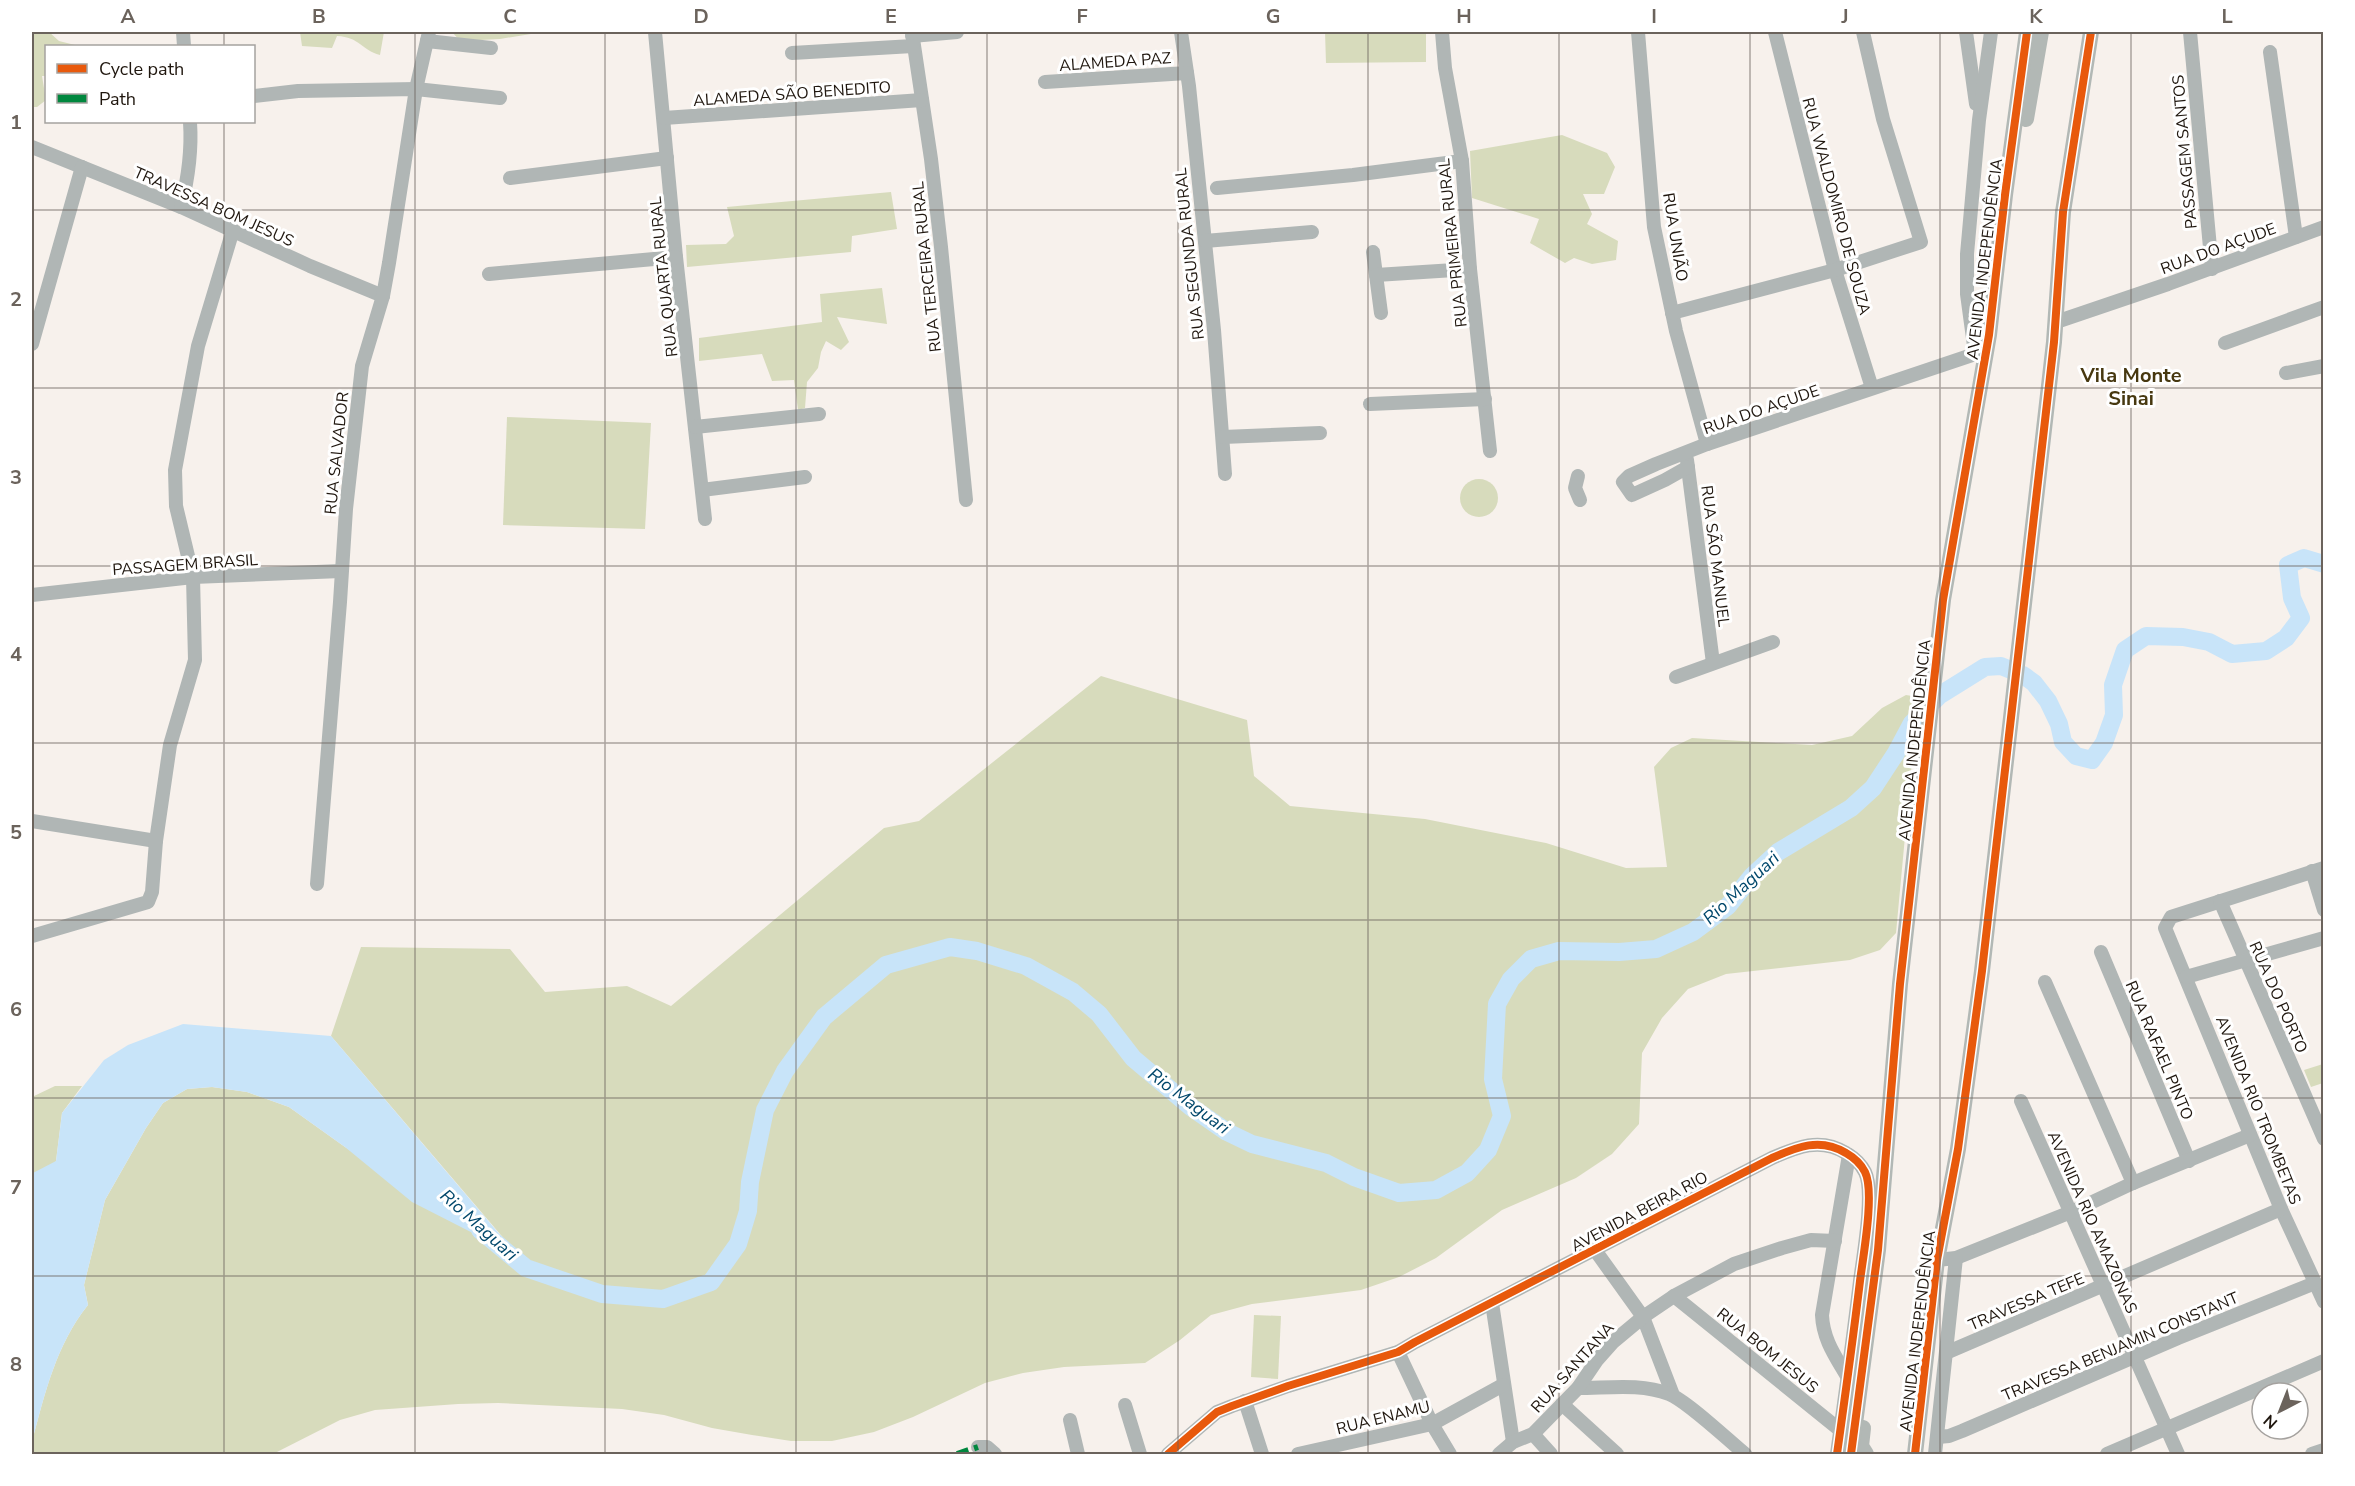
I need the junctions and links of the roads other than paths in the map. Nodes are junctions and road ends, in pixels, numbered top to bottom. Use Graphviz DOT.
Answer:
graph roads {
  1 [pos="655,32"];
  2 [pos="957,32"];
  3 [pos="1181,32"];
  4 [pos="1442,32"];
  5 [pos="1638,32"];
  6 [pos="1775,32"];
  7 [pos="1863,32"];
  8 [pos="1966,32"];
  9 [pos="1991,32"];
  10 [pos="2027,32"];
  11 [pos="2041,32"];
  12 [pos="2079,32"];
  13 [pos="2091,32"];
  14 [pos="2190,32"];
  15 [pos="428,36"];
  16 [pos="912,38"];
  17 [pos="491,48"];
  18 [pos="2270,52"];
  19 [pos="792,53"];
  20 [pos="1187,73"];
  21 [pos="1045,82"];
  22 [pos="416,89"];
  23 [pos="255,96"];
  24 [pos="500,98"];
  25 [pos="922,100"];
  26 [pos="664,118"];
  27 [pos="1979,120"];
  28 [pos="190,123"];
  29 [pos="32,147"];
  30 [pos="667,158"];
  31 [pos="1462,161"];
  32 [pos="82,167"];
  33 [pos="510,177"];
  34 [pos="1217,188"];
  35 [pos="2005,195"];
  36 [pos="181,207"];
  37 [pos="2063,212"];
  38 [pos="2324,227"];
  39 [pos="233,230"];
  40 [pos="1312,232"];
  41 [pos="2296,237"];
  42 [pos="1205,241"];
  43 [pos="1373,252"];
  44 [pos="676,257"];
  45 [pos="1470,269"];
  46 [pos="2212,269"];
  47 [pos="1835,270"];
  48 [pos="489,274"];
  49 [pos="1376,275"];
  50 [pos="382,296"];
  51 [pos="2324,307"];
  52 [pos="1382,313"];
  53 [pos="1672,313"];
  54 [pos="2056,322"];
  55 [pos="2225,343"];
  56 [pos="32,344"];
  57 [pos="1981,351"];
  58 [pos="2324,366"];
  59 [pos="2286,373"];
  60 [pos="1872,388"];
  61 [pos="1485,399"];
  62 [pos="1370,404"];
  63 [pos="819,414"];
  64 [pos="696,427"];
  65 [pos="1320,433"];
  66 [pos="1220,440"];
  67 [pos="1707,444"];
  68 [pos="1490,451"];
  69 [pos="1685,452"];
  70 [pos="1688,467"];
  71 [pos="1225,474"];
  72 [pos="1578,476"];
  73 [pos="805,477"];
  74 [pos="702,490"];
  75 [pos="966,500"];
  76 [pos="1580,500"];
  77 [pos="705,519"];
  78 [pos="341,571"];
  79 [pos="193,577"];
  80 [pos="32,595"];
  81 [pos="1773,642"];
  82 [pos="1713,663"];
  83 [pos="1676,677"];
  84 [pos="32,820"];
  85 [pos="156,841"];
  86 [pos="2318,870"];
  87 [pos="317,884"];
  88 [pos="2220,901"];
  89 [pos="2324,910"];
  90 [pos="32,936"];
  91 [pos="2324,938"];
  92 [pos="2101,952"];
  93 [pos="2245,959"];
  94 [pos="2186,976"];
  95 [pos="2045,982"];
  96 [pos="2021,1101"];
  97 [pos="2250,1135"];
  98 [pos="2324,1139"];
  99 [pos="1849,1155"];
  100 [pos="2189,1161"];
  101 [pos="2133,1183"];
  102 [pos="2281,1209"];
  103 [pos="2071,1212"];
  104 [pos="1835,1241"];
  105 [pos="1595,1250"];
  106 [pos="1871,1250"];
  107 [pos="1956,1258"];
  108 [pos="1937,1260"];
  109 [pos="2314,1283"];
  110 [pos="2104,1286"];
  111 [pos="1674,1296"];
  112 [pos="1872,1299"];
  113 [pos="2324,1302"];
  114 [pos="1492,1303"];
  115 [pos="1932,1304"];
  116 [pos="1643,1317"];
  117 [pos="1398,1352"];
  118 [pos="1948,1352"];
  119 [pos="2135,1357"];
  120 [pos="2324,1361"];
  121 [pos="1848,1378"];
  122 [pos="1503,1385"];
  123 [pos="1578,1388"];
  124 [pos="1672,1395"];
  125 [pos="1245,1401"];
  126 [pos="1562,1404"];
  127 [pos="1125,1405"];
  128 [pos="1070,1420"];
  129 [pos="1432,1424"];
  130 [pos="2168,1429"];
  131 [pos="1840,1430"];
  132 [pos="1533,1434"];
  133 [pos="1938,1437"];
  134 [pos="1513,1442"];
  135 [pos="978,1447"];
  136 [pos="2324,1449"];
  137 [pos="995,1455"];
  138 [pos="1078,1455"];
  139 [pos="1140,1455"];
  140 [pos="1168,1455"];
  141 [pos="1262,1455"];
  142 [pos="1298,1455"];
  143 [pos="1450,1455"];
  144 [pos="1499,1455"];
  145 [pos="1551,1455"];
  146 [pos="1617,1455"];
  147 [pos="1745,1455"];
  148 [pos="1837,1455"];
  149 [pos="1851,1455"];
  150 [pos="1866,1455"];
  151 [pos="1902,1455"];
  152 [pos="1915,1455"];
  153 [pos="1935,1455"];
  154 [pos="2108,1455"];
  155 [pos="2178,1455"];
  156 [pos="2312,1455"];
  1 -- 26 [label="street, RUA QUARTA RURAL"];
  2 -- 16 [label="street"];
  3 -- 20 [label="street, RUA SEGUNDA RURAL"];
  4 -- 31 [label="street, RUA PRIMEIRA RURAL"];
  5 -- 53 [label="street, RUA UNIÃO"];
  6 -- 47 [label="street, RUA WALDOMIRO DE SOUZA"];
  7 -- 47 [label="street"];
  8 -- 27 [label="street"];
  9 -- 27 [label="street"];
  10 -- 35 [label="main road, AVENIDA INDEPENDÊNCIA"];
  11 -- 35 [label="main road"];
  12 -- 37 [label="main road"];
  13 -- 37 [label="main road, AVENIDA INDEPENDÊNCIA"];
  14 -- 46 [label="street, PASSAGEM SANTOS"];
  15 -- 17 [label="street"];
  15 -- 22 [label="street, RUA SALVADOR"];
  16 -- 19 [label="street"];
  16 -- 25 [label="street, RUA TERCEIRA RURAL"];
  18 -- 41 [label="street"];
  20 -- 21 [label="street, ALAMEDA PAZ"];
  20 -- 42 [label="street, RUA SEGUNDA RURAL"];
  22 -- 23 [label="street"];
  22 -- 24 [label="street"];
  22 -- 50 [label="street, RUA SALVADOR"];
  25 -- 26 [label="street, ALAMEDA SÃO BENEDITO"];
  25 -- 75 [label="street, RUA TERCEIRA RURAL"];
  26 -- 30 [label="street, RUA QUARTA RURAL"];
  27 -- 57 [label="street"];
  28 -- 36 [label="street"];
  29 -- 32 [label="street, TRAVESSA BOM JESUS"];
  30 -- 33 [label="street"];
  30 -- 44 [label="street, RUA QUARTA RURAL"];
  31 -- 34 [label="street"];
  31 -- 45 [label="street, RUA PRIMEIRA RURAL"];
  32 -- 36 [label="street, TRAVESSA BOM JESUS"];
  32 -- 56 [label="street"];
  35 -- 57 [label="main road, AVENIDA INDEPENDÊNCIA"];
  36 -- 39 [label="street, TRAVESSA BOM JESUS"];
  37 -- 54 [label="main road, AVENIDA INDEPENDÊNCIA"];
  38 -- 41 [label="street, RUA DO AÇUDE"];
  39 -- 50 [label="street, TRAVESSA BOM JESUS"];
  39 -- 79 [label="street"];
  40 -- 42 [label="street"];
  41 -- 46 [label="street, RUA DO AÇUDE"];
  42 -- 66 [label="street, RUA SEGUNDA RURAL"];
  43 -- 49 [label="street"];
  44 -- 48 [label="street"];
  44 -- 64 [label="street, RUA QUARTA RURAL"];
  45 -- 49 [label="street"];
  45 -- 61 [label="street, RUA PRIMEIRA RURAL"];
  46 -- 54 [label="street, RUA DO AÇUDE"];
  47 -- 53 [label="street"];
  47 -- 60 [label="street, RUA WALDOMIRO DE SOUZA"];
  49 -- 52 [label="street"];
  50 -- 78 [label="street, RUA SALVADOR"];
  51 -- 55 [label="street"];
  53 -- 67 [label="street, RUA UNIÃO"];
  54 -- 108 [label="main road, AVENIDA INDEPENDÊNCIA"];
  57 -- 60 [label="street, RUA DO AÇUDE"];
  57 -- 106 [label="main road, AVENIDA INDEPENDÊNCIA"];
  58 -- 59 [label="street"];
  60 -- 67 [label="street, RUA DO AÇUDE"];
  61 -- 62 [label="street"];
  61 -- 68 [label="street, RUA PRIMEIRA RURAL"];
  63 -- 64 [label="street"];
  64 -- 74 [label="street, RUA QUARTA RURAL"];
  65 -- 66 [label="street"];
  66 -- 71 [label="street, RUA SEGUNDA RURAL"];
  67 -- 69 [label="street, RUA DO AÇUDE"];
  69 -- 70 [label="street, RUA SÃO MANUEL"];
  69 -- 70 [label="street, RUA DO AÇUDE"];
  70 -- 82 [label="street, RUA SÃO MANUEL"];
  72 -- 76 [label="street"];
  73 -- 74 [label="street"];
  74 -- 77 [label="street, RUA QUARTA RURAL"];
  78 -- 79 [label="street, PASSAGEM BRASIL"];
  78 -- 87 [label="street, RUA SALVADOR"];
  79 -- 80 [label="street, PASSAGEM BRASIL"];
  79 -- 85 [label="street"];
  81 -- 82 [label="street"];
  82 -- 83 [label="street"];
  84 -- 85 [label="street"];
  85 -- 90 [label="street"];
  86 -- 88 [label="street"];
  86 -- 89 [label="street"];
  88 -- 93 [label="street, RUA DO PORTO"];
  88 -- 94 [label="street, AVENIDA RIO TROMBETAS"];
  91 -- 93 [label="street"];
  92 -- 100 [label="street, RUA RAFAEL PINTO"];
  93 -- 94 [label="street"];
  93 -- 98 [label="street, RUA DO PORTO"];
  94 -- 97 [label="street, AVENIDA RIO TROMBETAS"];
  95 -- 101 [label="street"];
  96 -- 103 [label="street, AVENIDA RIO AMAZONAS"];
  97 -- 100 [label="street"];
  97 -- 102 [label="street, AVENIDA RIO TROMBETAS"];
  99 -- 104 [label="street"];
  99 -- 105 [label="street, AVENIDA BEIRA RIO"];
  99 -- 106 [label="street, AVENIDA BEIRA RIO"];
  100 -- 101 [label="street"];
  101 -- 103 [label="street"];
  102 -- 109 [label="street, AVENIDA RIO TROMBETAS"];
  102 -- 110 [label="street, TRAVESSA TEFE"];
  103 -- 107 [label="street"];
  103 -- 110 [label="street, AVENIDA RIO AMAZONAS"];
  104 -- 111 [label="street, RUA SANTANA"];
  104 -- 121 [label="street"];
  105 -- 114 [label="street, AVENIDA BEIRA RIO"];
  105 -- 116 [label="street"];
  106 -- 112 [label="main road, AVENIDA INDEPENDÊNCIA"];
  106 -- 121 [label="street, AVENIDA BEIRA RIO"];
  107 -- 108 [label="street"];
  107 -- 118 [label="street"];
  108 -- 115 [label="main road, AVENIDA INDEPENDÊNCIA"];
  109 -- 113 [label="street, AVENIDA RIO TROMBETAS"];
  109 -- 119 [label="street, TRAVESSA BENJAMIN CONSTANT"];
  110 -- 118 [label="street, TRAVESSA TEFE"];
  110 -- 119 [label="street, AVENIDA RIO AMAZONAS"];
  111 -- 116 [label="street, RUA SANTANA"];
  111 -- 131 [label="street, RUA BOM JESUS"];
  112 -- 149 [label="main road, AVENIDA INDEPENDÊNCIA"];
  112 -- 150 [label="main road"];
  114 -- 117 [label="street, AVENIDA BEIRA RIO"];
  114 -- 122 [label="street"];
  115 -- 151 [label="main road"];
  115 -- 152 [label="main road, AVENIDA INDEPENDÊNCIA"];
  116 -- 123 [label="street, RUA SANTANA"];
  116 -- 124 [label="street"];
  117 -- 125 [label="street, AVENIDA BEIRA RIO"];
  117 -- 129 [label="street"];
  118 -- 133 [label="street"];
  119 -- 130 [label="street, AVENIDA RIO AMAZONAS"];
  119 -- 133 [label="street, TRAVESSA BENJAMIN CONSTANT"];
  120 -- 130 [label="street"];
  121 -- 131 [label="street, AVENIDA BEIRA RIO"];
  122 -- 129 [label="street, RUA ENAMU"];
  122 -- 134 [label="street"];
  123 -- 124 [label="street"];
  123 -- 126 [label="street, RUA SANTANA"];
  124 -- 147 [label="street"];
  125 -- 140 [label="street, AVENIDA BEIRA RIO"];
  125 -- 141 [label="street"];
  126 -- 132 [label="street, RUA SANTANA"];
  126 -- 146 [label="street"];
  127 -- 139 [label="street"];
  128 -- 138 [label="street"];
  129 -- 142 [label="street, RUA ENAMU"];
  129 -- 143 [label="street"];
  130 -- 154 [label="street"];
  130 -- 155 [label="street, AVENIDA RIO AMAZONAS"];
  131 -- 148 [label="street, AVENIDA BEIRA RIO"];
  132 -- 134 [label="street, RUA SANTANA"];
  132 -- 145 [label="street"];
  133 -- 153 [label="street"];
  134 -- 144 [label="street, RUA SANTANA"];
  135 -- 137 [label="street"];
  136 -- 156 [label="street"];
}
